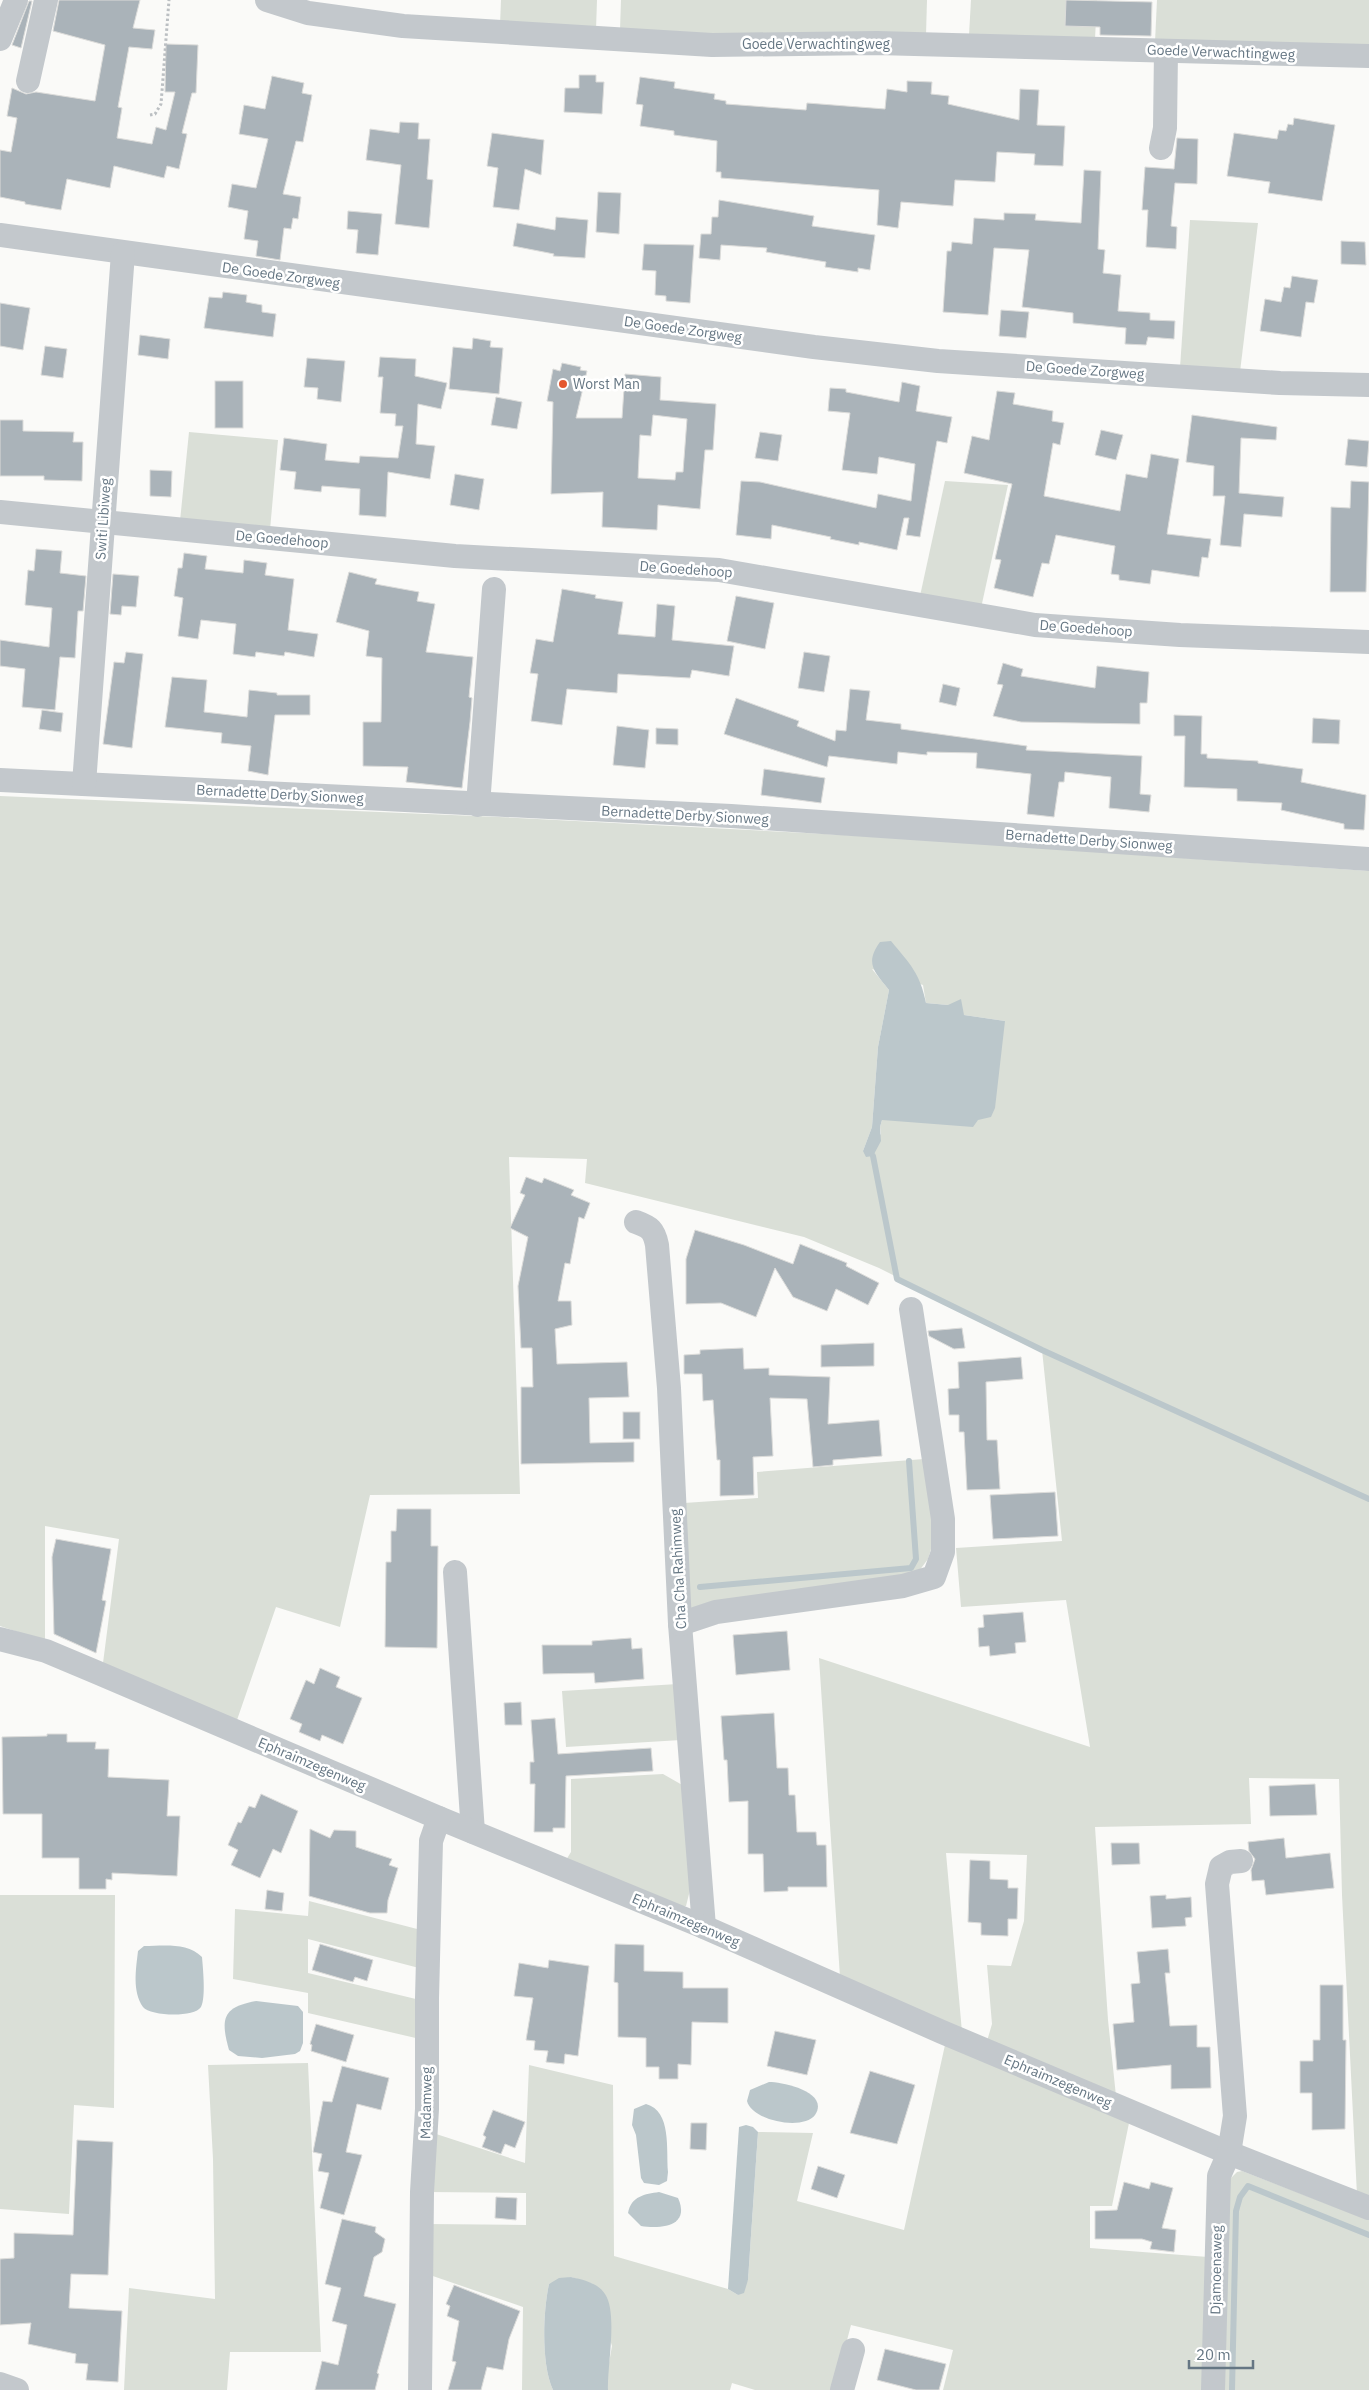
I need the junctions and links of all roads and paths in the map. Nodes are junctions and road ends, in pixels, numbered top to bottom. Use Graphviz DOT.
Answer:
graph roads {
  1 [pos="16,0"];
  2 [pos="46,0"];
  3 [pos="169,0"];
  4 [pos="267,0"];
  5 [pos="0,39"];
  6 [pos="1166,51"];
  7 [pos="1369,56"];
  8 [pos="28,81"];
  9 [pos="150,115"];
  10 [pos="1161,148"];
  11 [pos="0,235"];
  12 [pos="123,253"];
  13 [pos="1369,385"];
  14 [pos="0,512"];
  15 [pos="102,523"];
  16 [pos="494,589"];
  17 [pos="1369,642"];
  18 [pos="0,780"];
  19 [pos="84,784"];
  20 [pos="478,805"];
  21 [pos="1369,859"];
  22 [pos="636,1222"];
  23 [pos="911,1309"];
  24 [pos="456,1572"];
  25 [pos="680,1624"];
  26 [pos="0,1639"];
  27 [pos="439,1818"];
  28 [pos="473,1832"];
  29 [pos="1241,1861"];
  30 [pos="704,1927"];
  31 [pos="1229,2153"];
  32 [pos="1369,2208"];
  33 [pos="853,2350"];
  34 [pos="0,2384"];
  35 [pos="17,2390"];
  36 [pos="420,2390"];
  37 [pos="842,2390"];
  38 [pos="1213,2390"];
  1 -- 5 [label="street"];
  2 -- 8 [label="street"];
  3 -- 9 [label="path"];
  4 -- 6 [label="street, Goede Verwachtingweg"];
  6 -- 7 [label="street, Goede Verwachtingweg"];
  6 -- 10 [label="street"];
  11 -- 12 [label="street, De Goede Zorgweg"];
  12 -- 13 [label="street, De Goede Zorgweg"];
  12 -- 15 [label="street, Switi Libiweg"];
  14 -- 15 [label="street, De Goedehoop"];
  15 -- 17 [label="street, De Goedehoop"];
  15 -- 19 [label="street, Switi Libiweg"];
  16 -- 20 [label="street"];
  18 -- 19 [label="street, Bernadette Derby Sionweg"];
  19 -- 20 [label="street, Bernadette Derby Sionweg"];
  20 -- 21 [label="street, Bernadette Derby Sionweg"];
  22 -- 25 [label="street, Cha Cha Rahimweg"];
  23 -- 25 [label="street"];
  24 -- 28 [label="street"];
  25 -- 30 [label="street, Cha Cha Rahimweg"];
  26 -- 27 [label="street, Ephraimzegenweg"];
  27 -- 28 [label="street, Ephraimzegenweg"];
  27 -- 36 [label="street, Madamweg"];
  28 -- 30 [label="street, Ephraimzegenweg"];
  29 -- 31 [label="street, Djamoenaweg"];
  30 -- 31 [label="street, Ephraimzegenweg"];
  31 -- 32 [label="street, Ephraimzegenweg"];
  31 -- 38 [label="street, Djamoenaweg"];
  33 -- 37 [label="street"];
  34 -- 35 [label="street"];
}
